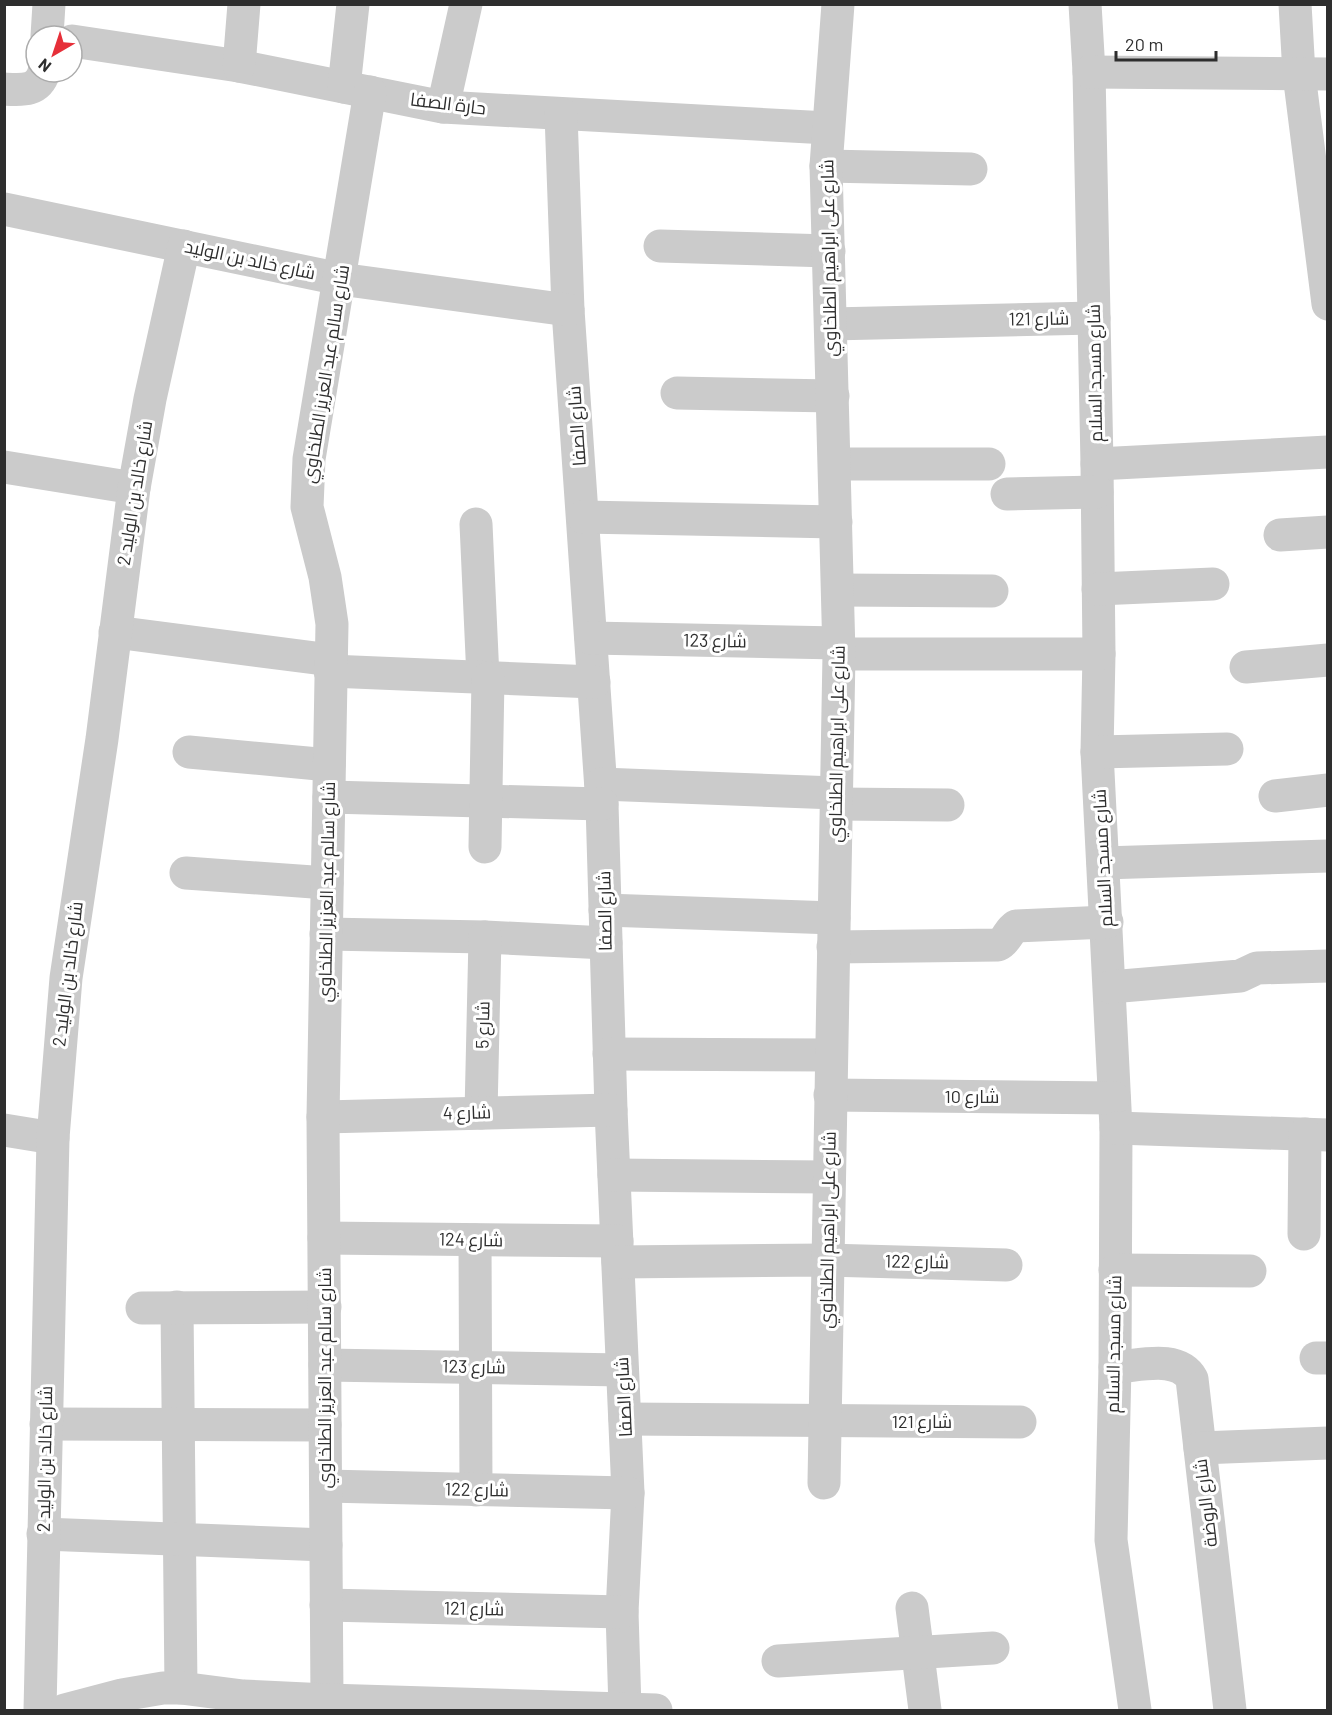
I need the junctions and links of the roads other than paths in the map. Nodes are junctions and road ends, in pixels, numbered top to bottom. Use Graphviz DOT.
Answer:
graph roads {
  1 [pos="49,4"];
  2 [pos="244,4"];
  3 [pos="353,4"];
  4 [pos="466,4"];
  5 [pos="838,4"];
  6 [pos="1085,4"];
  7 [pos="1296,4"];
  8 [pos="48,24"];
  9 [pos="84,43"];
  10 [pos="239,66"];
  11 [pos="1089,72"];
  12 [pos="1313,74"];
  13 [pos="37,84"];
  14 [pos="4,89"];
  15 [pos="357,90"];
  16 [pos="443,107"];
  17 [pos="561,114"];
  18 [pos="828,128"];
  19 [pos="826,166"];
  20 [pos="970,169"];
  21 [pos="4,209"];
  22 [pos="184,246"];
  23 [pos="660,246"];
  24 [pos="829,251"];
  25 [pos="340,279"];
  26 [pos="1328,304"];
  27 [pos="568,310"];
  28 [pos="1094,318"];
  29 [pos="831,324"];
  30 [pos="677,393"];
  31 [pos="833,396"];
  32 [pos="1328,452"];
  33 [pos="835,464"];
  34 [pos="989,464"];
  35 [pos="4,467"];
  36 [pos="1097,478"];
  37 [pos="134,488"];
  38 [pos="1007,495"];
  39 [pos="583,517"];
  40 [pos="836,522"];
  41 [pos="476,524"];
  42 [pos="1328,532"];
  43 [pos="1280,535"];
  44 [pos="1214,584"];
  45 [pos="1098,589"];
  46 [pos="838,590"];
  47 [pos="992,591"];
  48 [pos="115,632"];
  49 [pos="591,638"];
  50 [pos="839,648"];
  51 [pos="1099,654"];
  52 [pos="1328,660"];
  53 [pos="330,666"];
  54 [pos="1246,667"];
  55 [pos="486,678"];
  56 [pos="594,682"];
  57 [pos="1227,750"];
  58 [pos="189,752"];
  59 [pos="1097,752"];
  60 [pos="329,765"];
  61 [pos="1328,790"];
  62 [pos="602,794"];
  63 [pos="1275,796"];
  64 [pos="328,797"];
  65 [pos="836,799"];
  66 [pos="487,801"];
  67 [pos="948,805"];
  68 [pos="485,847"];
  69 [pos="1328,856"];
  70 [pos="1103,863"];
  71 [pos="186,873"];
  72 [pos="327,883"];
  73 [pos="605,910"];
  74 [pos="1107,922"];
  75 [pos="833,932"];
  76 [pos="326,934"];
  77 [pos="485,937"];
  78 [pos="606,943"];
  79 [pos="1328,966"];
  80 [pos="1110,987"];
  81 [pos="609,1054"];
  82 [pos="831,1055"];
  83 [pos="830,1095"];
  84 [pos="611,1110"];
  85 [pos="481,1113"];
  86 [pos="1115,1113"];
  87 [pos="323,1118"];
  88 [pos="4,1130"];
  89 [pos="1316,1135"];
  90 [pos="53,1138"];
  91 [pos="614,1175"];
  92 [pos="829,1177"];
  93 [pos="1304,1234"];
  94 [pos="324,1238"];
  95 [pos="475,1240"];
  96 [pos="617,1252"];
  97 [pos="827,1260"];
  98 [pos="1006,1265"];
  99 [pos="1115,1270"];
  100 [pos="1250,1271"];
  101 [pos="177,1307"];
  102 [pos="325,1307"];
  103 [pos="142,1308"];
  104 [pos="325,1365"];
  105 [pos="475,1367"];
  106 [pos="1115,1367"];
  107 [pos="622,1370"];
  108 [pos="625,1419"];
  109 [pos="825,1422"];
  110 [pos="1020,1422"];
  111 [pos="46,1424"];
  112 [pos="178,1425"];
  113 [pos="325,1425"];
  114 [pos="1328,1443"];
  115 [pos="1200,1448"];
  116 [pos="824,1483"];
  117 [pos="326,1486"];
  118 [pos="476,1490"];
  119 [pos="628,1493"];
  120 [pos="43,1534"];
  121 [pos="179,1540"];
  122 [pos="326,1545"];
  123 [pos="326,1605"];
  124 [pos="912,1608"];
  125 [pos="622,1612"];
  126 [pos="993,1648"];
  127 [pos="918,1653"];
  128 [pos="778,1661"];
  129 [pos="172,1696"];
  130 [pos="327,1700"];
  131 [pos="244,1703"];
  132 [pos="553,1709"];
  133 [pos="40,1710"];
  134 [pos="64,1710"];
  135 [pos="640,1710"];
  136 [pos="925,1710"];
  137 [pos="1135,1710"];
  138 [pos="1230,1710"];
  1 -- 8 [label="street"];
  2 -- 10 [label="street"];
  3 -- 15 [label="street, شارع سالم عبد العزيز الطلخاوي"];
  4 -- 16 [label="street"];
  5 -- 18 [label="street, شارع على ابراهيم الطلخاوي"];
  6 -- 11 [label="street, شارع مسجد السلام"];
  7 -- 12 [label="street"];
  9 -- 10 [label="street, حارة الصفا"];
  10 -- 15 [label="street, حارة الصفا"];
  11 -- 12 [label="street"];
  11 -- 28 [label="street, شارع مسجد السلام"];
  12 -- 26 [label="street"];
  13 -- 14 [label="street"];
  15 -- 16 [label="street, حارة الصفا"];
  15 -- 25 [label="street, شارع سالم عبد العزيز الطلخاوي"];
  16 -- 17 [label="street, حارة الصفا"];
  17 -- 18 [label="street, حارة الصفا"];
  17 -- 27 [label="street, شارع الصفا"];
  18 -- 19 [label="street, شارع على ابراهيم الطلخاوي"];
  19 -- 20 [label="street"];
  19 -- 24 [label="street, شارع على ابراهيم الطلخاوي"];
  21 -- 22 [label="street, شارع خالد بن الوليد"];
  22 -- 25 [label="street, شارع خالد بن الوليد"];
  22 -- 37 [label="street, شارع خالد بن الوليد 2"];
  23 -- 24 [label="street"];
  24 -- 29 [label="street, شارع على ابراهيم الطلخاوي"];
  25 -- 27 [label="street, شارع خالد بن الوليد"];
  25 -- 53 [label="street, شارع سالم عبد العزيز الطلخاوي"];
  27 -- 39 [label="street, شارع الصفا"];
  28 -- 29 [label="street, شارع 121"];
  28 -- 36 [label="street, شارع مسجد السلام"];
  29 -- 31 [label="street, شارع على ابراهيم الطلخاوي"];
  30 -- 31 [label="street"];
  31 -- 33 [label="street, شارع على ابراهيم الطلخاوي"];
  32 -- 36 [label="street"];
  33 -- 34 [label="street"];
  33 -- 40 [label="street, شارع على ابراهيم الطلخاوي"];
  35 -- 37 [label="street"];
  36 -- 38 [label="street"];
  36 -- 45 [label="street, شارع مسجد السلام"];
  37 -- 48 [label="street, شارع خالد بن الوليد 2"];
  39 -- 40 [label="street"];
  39 -- 49 [label="street, شارع الصفا"];
  40 -- 46 [label="street, شارع على ابراهيم الطلخاوي"];
  41 -- 55 [label="street"];
  42 -- 43 [label="street"];
  44 -- 45 [label="street"];
  45 -- 51 [label="street, شارع مسجد السلام"];
  46 -- 47 [label="street"];
  46 -- 50 [label="street, شارع على ابراهيم الطلخاوي"];
  48 -- 53 [label="street"];
  48 -- 90 [label="street, شارع خالد بن الوليد 2"];
  49 -- 50 [label="street, شارع 123"];
  49 -- 56 [label="street, شارع الصفا"];
  50 -- 51 [label="street, شارع 123"];
  50 -- 65 [label="street, شارع على ابراهيم الطلخاوي"];
  51 -- 59 [label="street, شارع مسجد السلام"];
  52 -- 54 [label="street"];
  53 -- 55 [label="street"];
  53 -- 60 [label="street, شارع سالم عبد العزيز الطلخاوي"];
  55 -- 56 [label="street"];
  55 -- 66 [label="street"];
  56 -- 62 [label="street, شارع الصفا"];
  57 -- 59 [label="street"];
  58 -- 60 [label="street"];
  59 -- 70 [label="street, شارع مسجد السلام"];
  60 -- 64 [label="street, شارع سالم عبد العزيز الطلخاوي"];
  61 -- 63 [label="street"];
  62 -- 65 [label="street"];
  62 -- 66 [label="street"];
  62 -- 73 [label="street, شارع الصفا"];
  64 -- 66 [label="street"];
  64 -- 72 [label="street, شارع سالم عبد العزيز الطلخاوي"];
  65 -- 67 [label="street"];
  65 -- 75 [label="street, شارع على ابراهيم الطلخاوي"];
  66 -- 68 [label="street"];
  69 -- 70 [label="street"];
  70 -- 74 [label="street, شارع مسجد السلام"];
  71 -- 72 [label="street"];
  72 -- 76 [label="street, شارع سالم عبد العزيز الطلخاوي"];
  73 -- 75 [label="street"];
  73 -- 78 [label="street, شارع الصفا"];
  74 -- 75 [label="street"];
  74 -- 80 [label="street, شارع مسجد السلام"];
  75 -- 82 [label="street, شارع على ابراهيم الطلخاوي"];
  76 -- 77 [label="street"];
  76 -- 87 [label="street, شارع سالم عبد العزيز الطلخاوي"];
  77 -- 78 [label="street"];
  77 -- 85 [label="street, شارع 5"];
  78 -- 81 [label="street, شارع الصفا"];
  79 -- 80 [label="street"];
  80 -- 86 [label="street, شارع مسجد السلام"];
  81 -- 82 [label="street"];
  81 -- 84 [label="street, شارع الصفا"];
  82 -- 83 [label="street, شارع على ابراهيم الطلخاوي"];
  83 -- 86 [label="street, شارع 10"];
  83 -- 92 [label="street, شارع على ابراهيم الطلخاوي"];
  84 -- 85 [label="street, شارع 4"];
  84 -- 91 [label="street, شارع الصفا"];
  85 -- 87 [label="street, شارع 4"];
  86 -- 89 [label="street, شارع 10"];
  86 -- 99 [label="street, شارع مسجد السلام"];
  87 -- 94 [label="street, شارع سالم عبد العزيز الطلخاوي"];
  88 -- 90 [label="street"];
  89 -- 93 [label="street"];
  90 -- 111 [label="street, شارع خالد بن الوليد 2"];
  91 -- 92 [label="street"];
  91 -- 96 [label="street, شارع الصفا"];
  92 -- 97 [label="street, شارع على ابراهيم الطلخاوي"];
  94 -- 95 [label="street, شارع 124"];
  94 -- 102 [label="street, شارع سالم عبد العزيز الطلخاوي"];
  95 -- 96 [label="street, شارع 124"];
  95 -- 105 [label="street"];
  96 -- 97 [label="street, شارع 124"];
  96 -- 107 [label="street, شارع الصفا"];
  97 -- 98 [label="street, شارع 122"];
  97 -- 109 [label="street, شارع على ابراهيم الطلخاوي"];
  99 -- 100 [label="street"];
  99 -- 106 [label="street, شارع مسجد السلام"];
  101 -- 102 [label="street"];
  101 -- 103 [label="street"];
  101 -- 112 [label="street"];
  102 -- 104 [label="street, شارع سالم عبد العزيز الطلخاوي"];
  104 -- 105 [label="street, شارع 123"];
  104 -- 113 [label="street, شارع سالم عبد العزيز الطلخاوي"];
  105 -- 107 [label="street, شارع 123"];
  105 -- 118 [label="street"];
  106 -- 115 [label="street, شارع الروضة"];
  106 -- 137 [label="street, شارع مسجد السلام"];
  107 -- 108 [label="street, شارع الصفا"];
  108 -- 109 [label="street, شارع 121"];
  108 -- 119 [label="street, شارع الصفا"];
  109 -- 110 [label="street, شارع 121"];
  109 -- 116 [label="street, شارع على ابراهيم الطلخاوي"];
  111 -- 112 [label="street"];
  111 -- 120 [label="street, شارع خالد بن الوليد 2"];
  112 -- 113 [label="street"];
  112 -- 121 [label="street"];
  113 -- 117 [label="street, شارع سالم عبد العزيز الطلخاوي"];
  114 -- 115 [label="street"];
  115 -- 138 [label="street, شارع الروضة"];
  117 -- 118 [label="street, شارع 122"];
  117 -- 122 [label="street, شارع سالم عبد العزيز الطلخاوي"];
  118 -- 119 [label="street, شارع 122"];
  119 -- 125 [label="street, شارع الصفا"];
  120 -- 121 [label="street"];
  120 -- 133 [label="street, شارع خالد بن الوليد 2"];
  121 -- 122 [label="street"];
  121 -- 129 [label="street"];
  122 -- 123 [label="street, شارع سالم عبد العزيز الطلخاوي"];
  123 -- 125 [label="street, شارع 121"];
  123 -- 130 [label="street, شارع سالم عبد العزيز الطلخاوي"];
  124 -- 127 [label="street"];
  125 -- 135 [label="street, شارع الصفا"];
  126 -- 127 [label="street"];
  127 -- 128 [label="street"];
  127 -- 136 [label="street"];
  129 -- 131 [label="street"];
  129 -- 134 [label="street"];
  130 -- 131 [label="street"];
  130 -- 132 [label="street"];
  132 -- 135 [label="street"];
}
